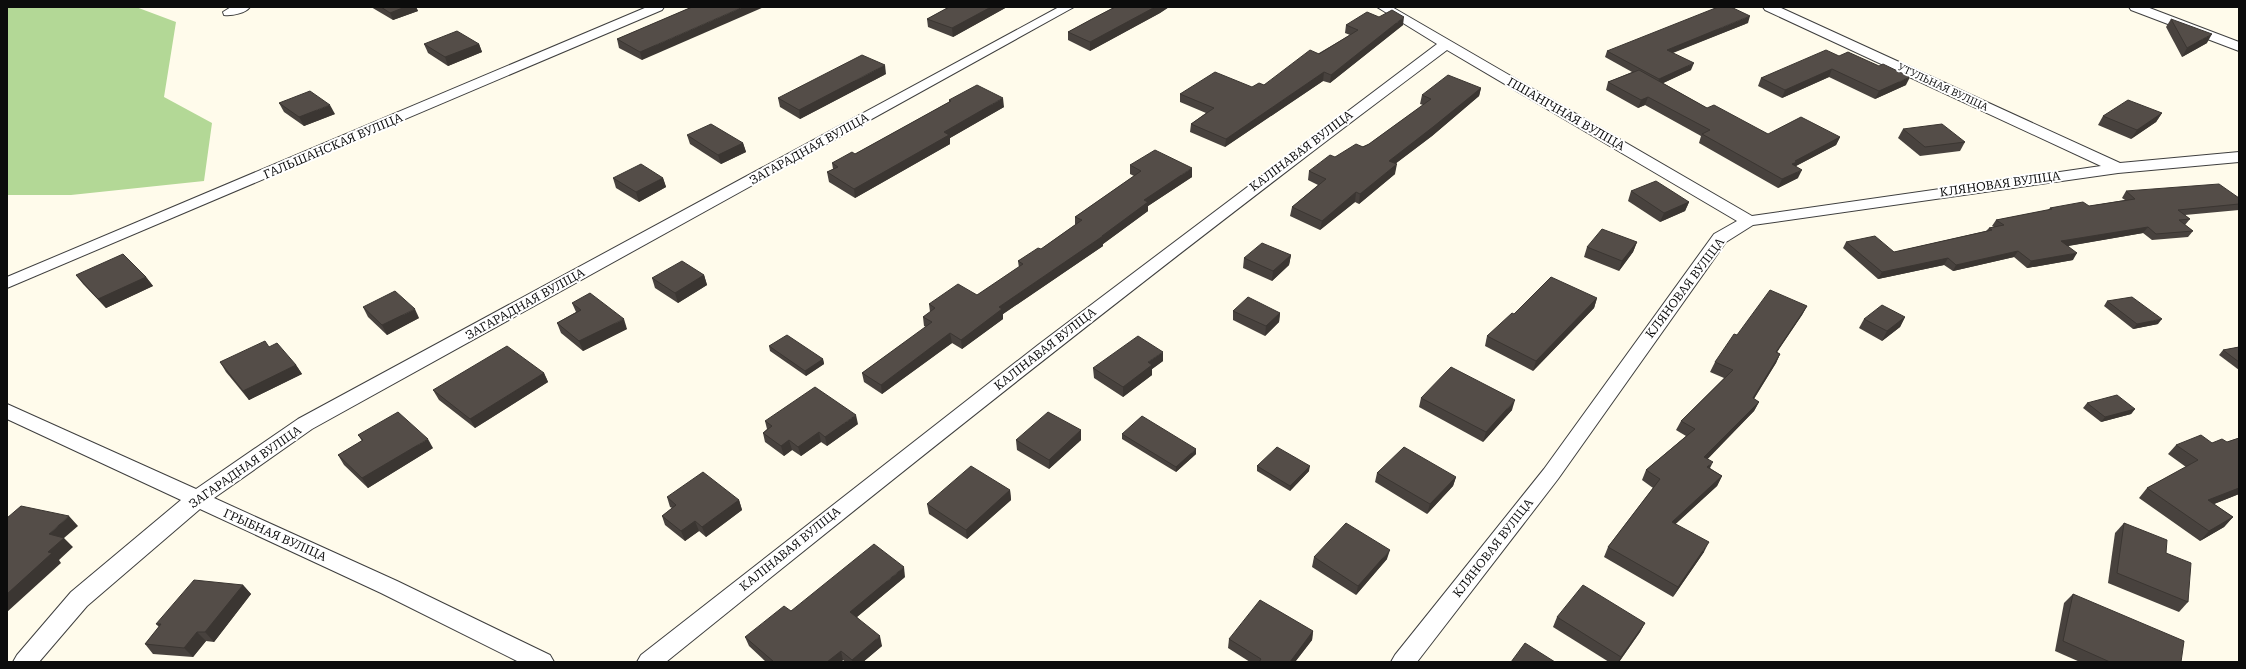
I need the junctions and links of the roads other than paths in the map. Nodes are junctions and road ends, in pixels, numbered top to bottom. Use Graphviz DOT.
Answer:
graph roads {
  1 [pos="244,7"];
  2 [pos="658,7"];
  3 [pos="1068,7"];
  4 [pos="1383,7"];
  5 [pos="1769,7"];
  6 [pos="2135,7"];
  7 [pos="229,12"];
  8 [pos="1446,44"];
  9 [pos="2239,47"];
  10 [pos="2239,157"];
  11 [pos="2118,168"];
  12 [pos="1749,221"];
  13 [pos="7,283"];
  14 [pos="7,411"];
  15 [pos="197,499"];
  16 [pos="25,662"];
  17 [pos="542,662"];
  18 [pos="649,662"];
  19 [pos="1403,662"];
  1 -- 7 [label="street"];
  2 -- 13 [label="street, ГАЛЬШАНСКАЯ ВУЛІЦА"];
  3 -- 15 [label="street, ЗАГАРАДНАЯ ВУЛІЦА"];
  4 -- 8 [label="street, ПШАНІЧНАЯ ВУЛІЦА"];
  5 -- 11 [label="street, УТУЛЬНАЯ ВУЛІЦА"];
  6 -- 9 [label="street"];
  8 -- 12 [label="street, ПШАНІЧНАЯ ВУЛІЦА"];
  8 -- 18 [label="street, КАЛІНАВАЯ ВУЛІЦА"];
  10 -- 11 [label="street, КЛЯНОВАЯ ВУЛІЦА"];
  11 -- 12 [label="street, КЛЯНОВАЯ ВУЛІЦА"];
  12 -- 19 [label="street, КЛЯНОВАЯ ВУЛІЦА"];
  14 -- 15 [label="street, ГРЫБНАЯ ВУЛІЦА"];
  15 -- 16 [label="street, ЗАГАРАДНАЯ ВУЛІЦА"];
  15 -- 17 [label="street, ГРЫБНАЯ ВУЛІЦА"];
}
